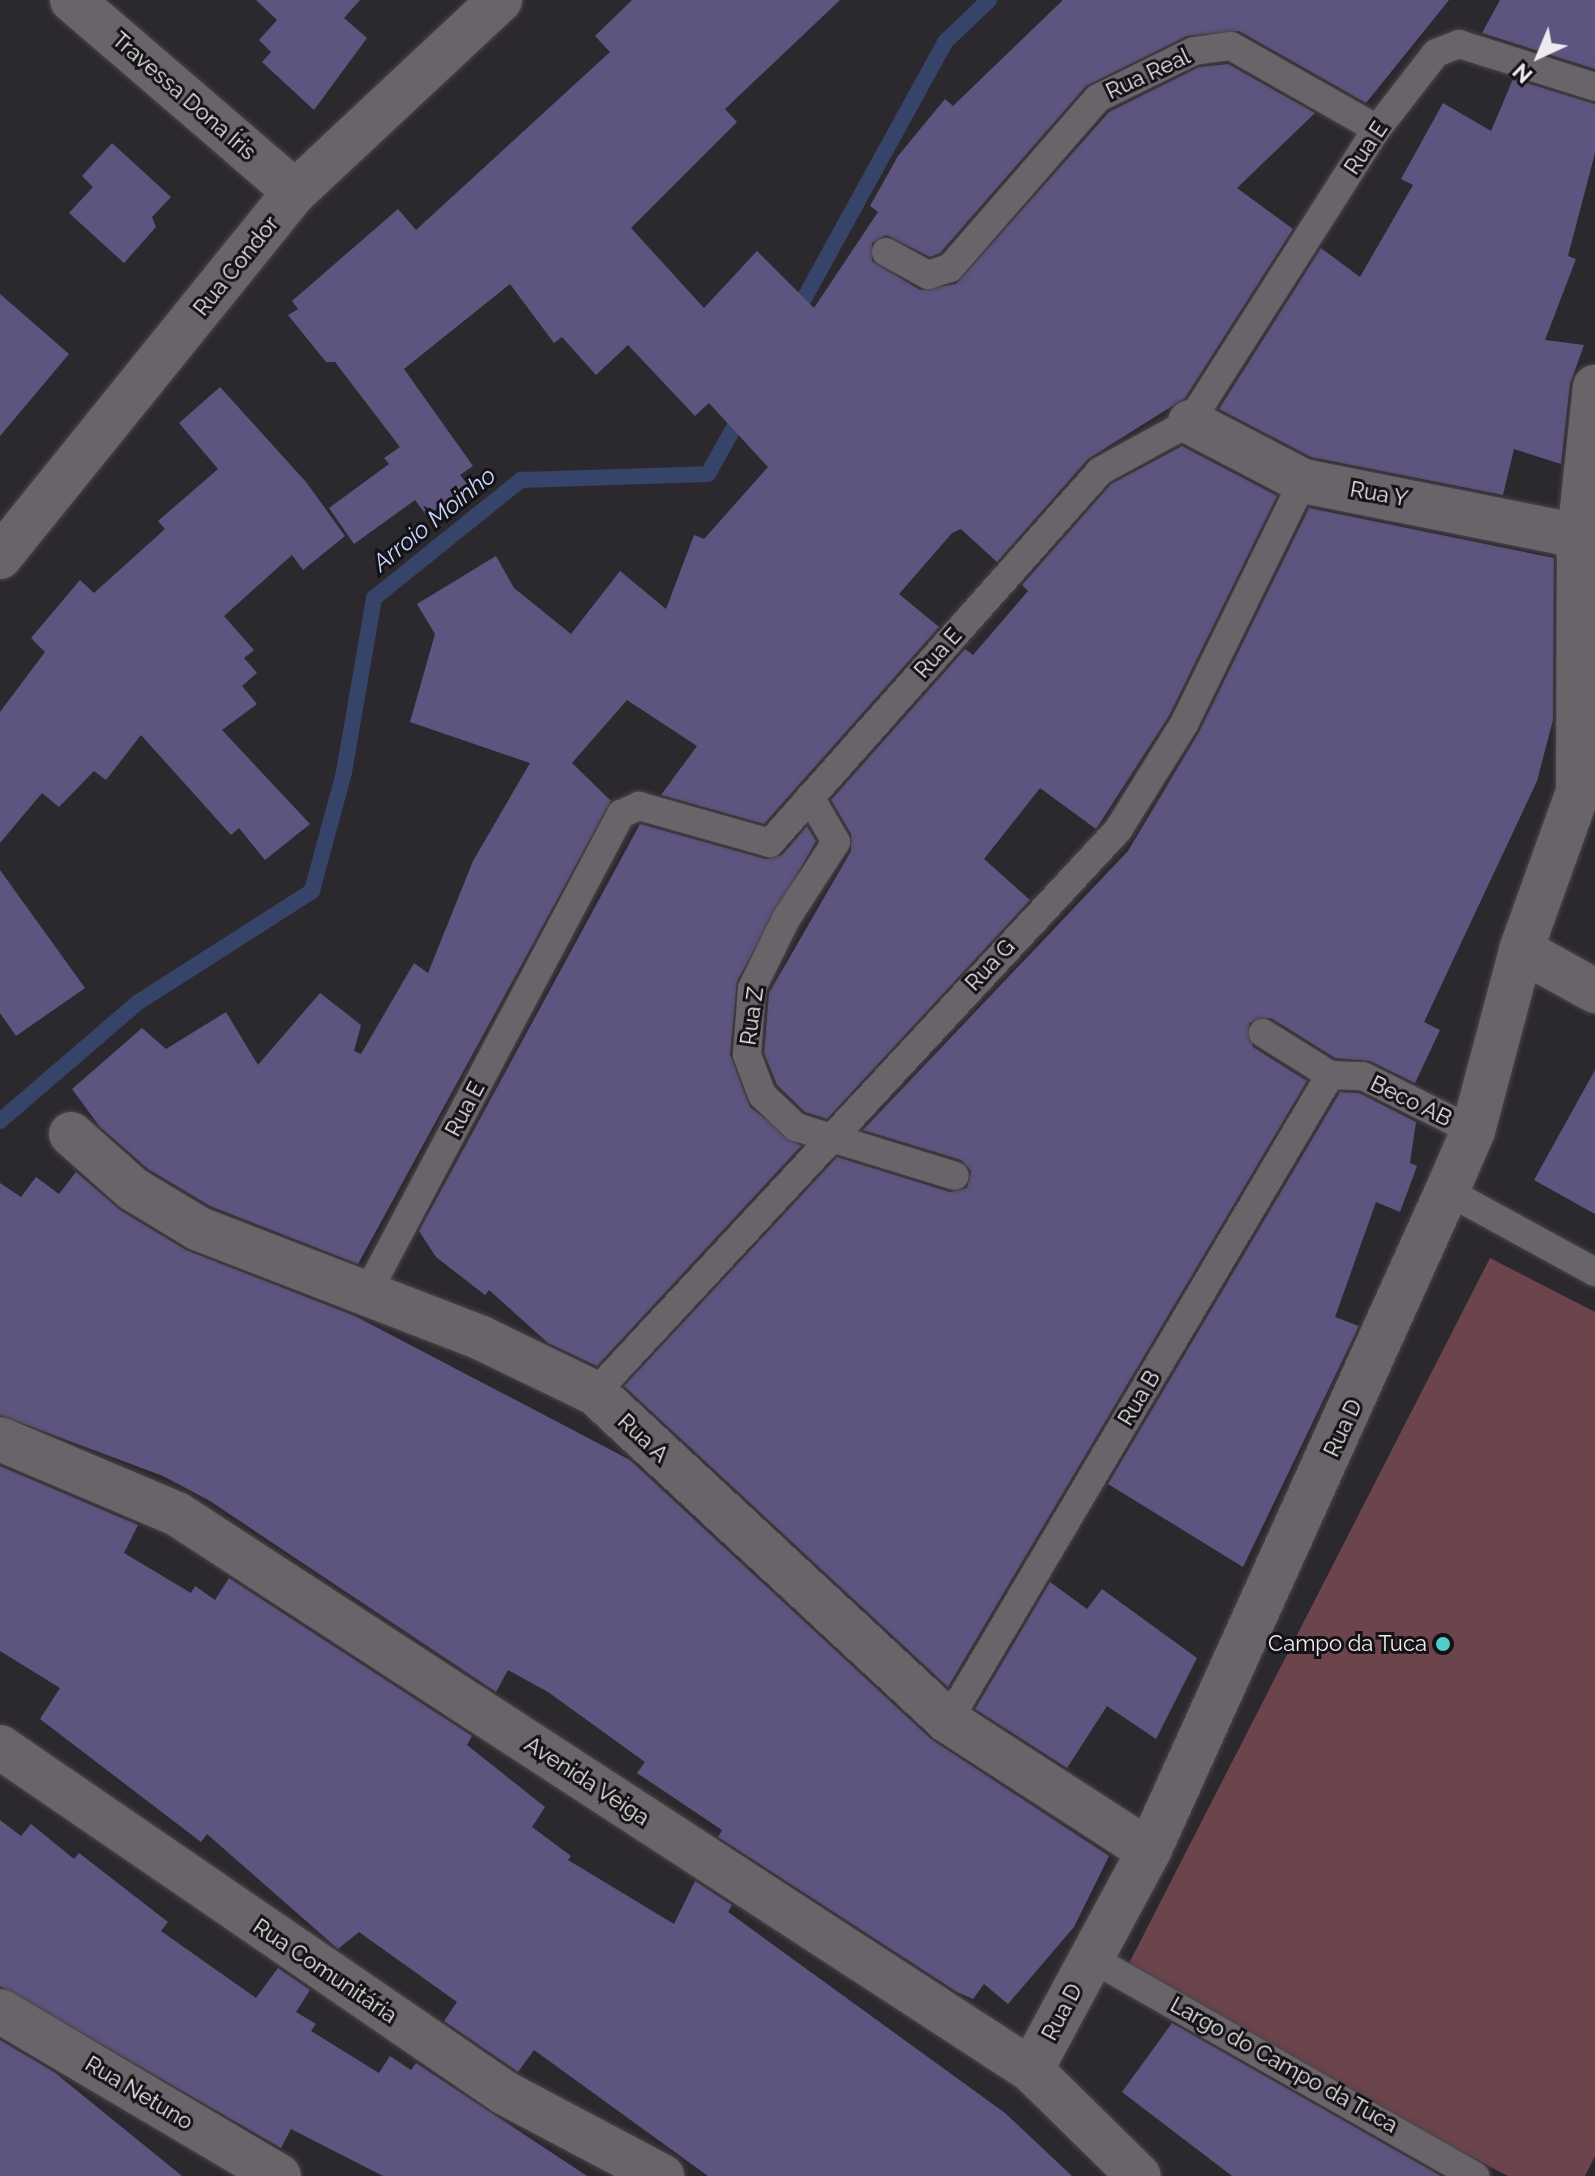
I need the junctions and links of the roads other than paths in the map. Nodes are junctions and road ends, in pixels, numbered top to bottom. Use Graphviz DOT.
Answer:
graph roads {
  1 [pos="72,0"];
  2 [pos="500,0"];
  3 [pos="1595,87"];
  4 [pos="1377,129"];
  5 [pos="295,192"];
  6 [pos="886,252"];
  7 [pos="1595,387"];
  8 [pos="1190,422"];
  9 [pos="1303,481"];
  10 [pos="1579,536"];
  11 [pos="0,557"];
  12 [pos="1587,777"];
  13 [pos="810,797"];
  14 [pos="1521,950"];
  15 [pos="1595,991"];
  16 [pos="1263,1033"];
  17 [pos="1330,1075"];
  18 [pos="1473,1131"];
  19 [pos="71,1134"];
  20 [pos="831,1134"];
  21 [pos="955,1176"];
  22 [pos="1447,1191"];
  23 [pos="1595,1272"];
  24 [pos="365,1297"];
  25 [pos="595,1393"];
  26 [pos="0,1439"];
  27 [pos="948,1721"];
  28 [pos="0,1747"];
  29 [pos="1149,1851"];
  30 [pos="1091,1958"];
  31 [pos="0,2011"];
  32 [pos="1031,2070"];
  33 [pos="1120,2168"];
  34 [pos="279,2176"];
  35 [pos="662,2176"];
  36 [pos="1475,2176"];
  1 -- 5 [label="street, Travessa Dona Íris"];
  2 -- 5 [label="street, Rua Condor"];
  3 -- 4 [label="lane, Rua E"];
  4 -- 6 [label="lane, Rua Real"];
  4 -- 8 [label="lane, Rua E"];
  5 -- 11 [label="street, Rua Condor"];
  7 -- 10 [label="street, Rua D"];
  8 -- 9 [label="street, Rua Y"];
  8 -- 13 [label="lane, Rua E"];
  9 -- 10 [label="street, Rua Y"];
  9 -- 20 [label="lane, Rua G"];
  10 -- 12 [label="street, Rua D"];
  12 -- 14 [label="street, Rua D"];
  13 -- 20 [label="lane, Rua Z"];
  13 -- 24 [label="lane, Rua E"];
  14 -- 15 [label="street"];
  14 -- 18 [label="street, Rua D"];
  16 -- 17 [label="lane, Beco AB"];
  17 -- 18 [label="lane, Beco AB"];
  17 -- 27 [label="lane, Rua B"];
  18 -- 22 [label="street, Rua D"];
  19 -- 24 [label="street, Rua A"];
  20 -- 21 [label="lane, Rua Z"];
  20 -- 25 [label="lane, Rua G"];
  22 -- 23 [label="lane"];
  22 -- 29 [label="street, Rua D"];
  24 -- 25 [label="street, Rua A"];
  25 -- 27 [label="street, Rua A"];
  26 -- 32 [label="street, Avenida Veiga"];
  27 -- 29 [label="street, Rua A"];
  28 -- 35 [label="street, Rua Comunitária"];
  29 -- 30 [label="street, Rua D"];
  30 -- 32 [label="street, Rua D"];
  30 -- 36 [label="lane, Largo do Campo da Tuca"];
  31 -- 34 [label="street, Rua Netuno"];
  32 -- 33 [label="street, Avenida Veiga"];
}
